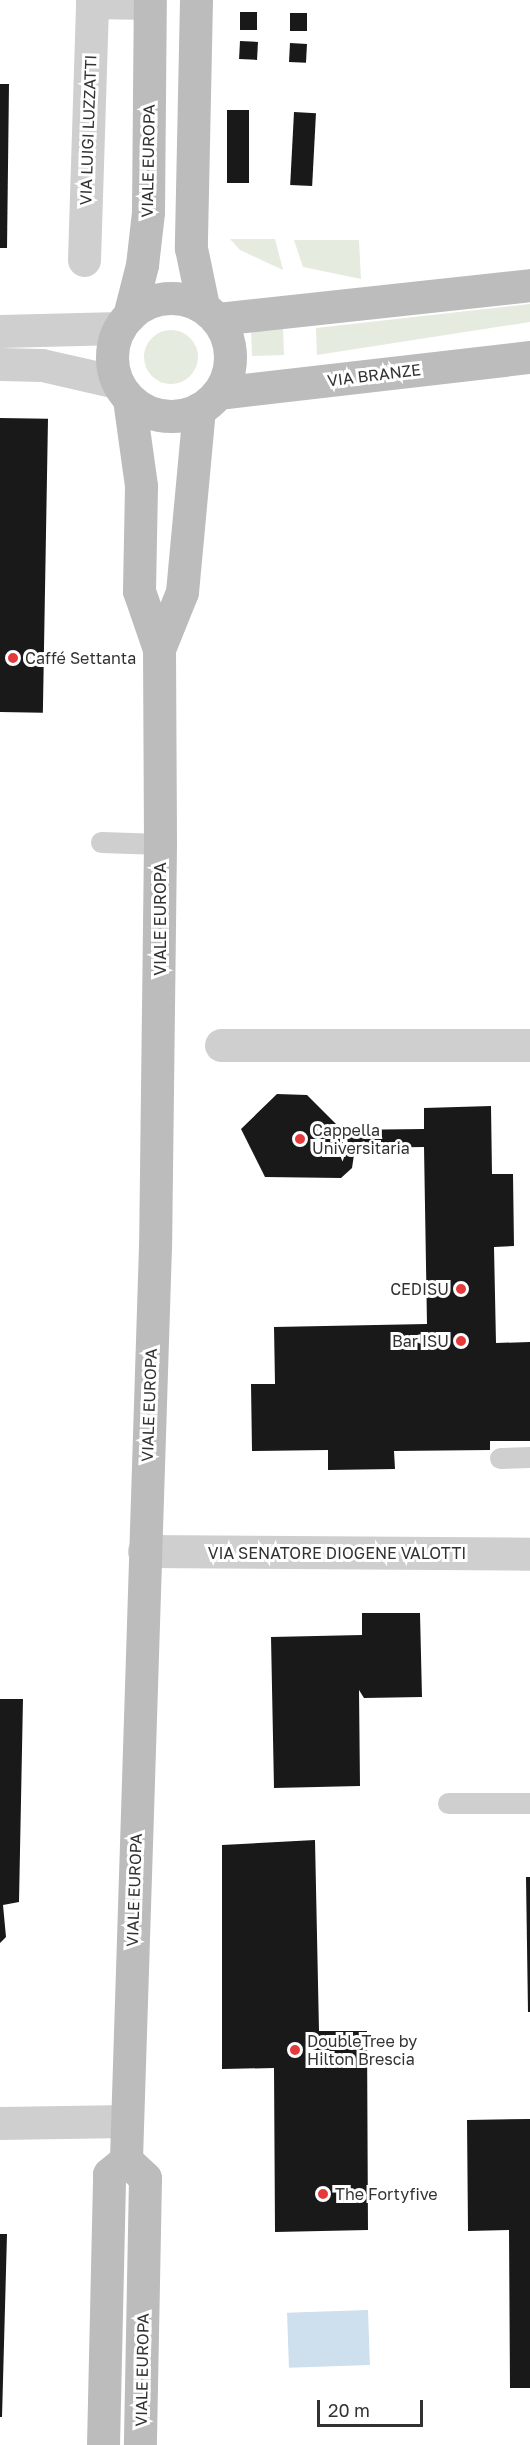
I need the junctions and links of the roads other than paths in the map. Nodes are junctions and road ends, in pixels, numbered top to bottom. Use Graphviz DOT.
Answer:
graph roads {
  1 [pos="196,0"];
  2 [pos="92,1"];
  3 [pos="149,2"];
  4 [pos="84,260"];
  5 [pos="530,285"];
  6 [pos="211,312"];
  7 [pos="124,322"];
  8 [pos="0,331"];
  9 [pos="530,357"];
  10 [pos="0,364"];
  11 [pos="123,391"];
  12 [pos="209,401"];
  13 [pos="159,649"];
  14 [pos="101,842"];
  15 [pos="160,843"];
  16 [pos="530,1045"];
  17 [pos="221,1046"];
  18 [pos="530,1457"];
  19 [pos="500,1458"];
  20 [pos="144,1551"];
  21 [pos="530,1554"];
  22 [pos="448,1803"];
  23 [pos="530,1803"];
  24 [pos="127,2121"];
  25 [pos="0,2123"];
  26 [pos="126,2160"];
  27 [pos="103,2445"];
  28 [pos="140,2445"];
  1 -- 6 [label="street, VIALE EUROPA"];
  2 -- 3 [label="street, VIALE EUROPA"];
  2 -- 4 [label="street, VIA LUIGI LUZZATTI"];
  3 -- 7 [label="street, VIALE EUROPA"];
  5 -- 6 [label="street"];
  6 -- 7 [label="street"];
  6 -- 12 [label="street, VIALE EUROPA"];
  7 -- 8 [label="street"];
  7 -- 11 [label="street, VIALE EUROPA"];
  9 -- 12 [label="street, VIA BRANZE"];
  10 -- 11 [label="street"];
  11 -- 12 [label="street"];
  11 -- 13 [label="street, VIALE EUROPA"];
  12 -- 13 [label="street, VIALE EUROPA"];
  13 -- 15 [label="street, VIALE EUROPA"];
  14 -- 15 [label="lane"];
  15 -- 20 [label="street, VIALE EUROPA"];
  16 -- 17 [label="street"];
  18 -- 19 [label="lane"];
  20 -- 21 [label="street, VIA SENATORE DIOGENE VALOTTI"];
  20 -- 24 [label="street, VIALE EUROPA"];
  22 -- 23 [label="lane"];
  24 -- 25 [label="street"];
  24 -- 26 [label="street, VIALE EUROPA"];
  26 -- 27 [label="street"];
  26 -- 28 [label="street, VIALE EUROPA"];
}
